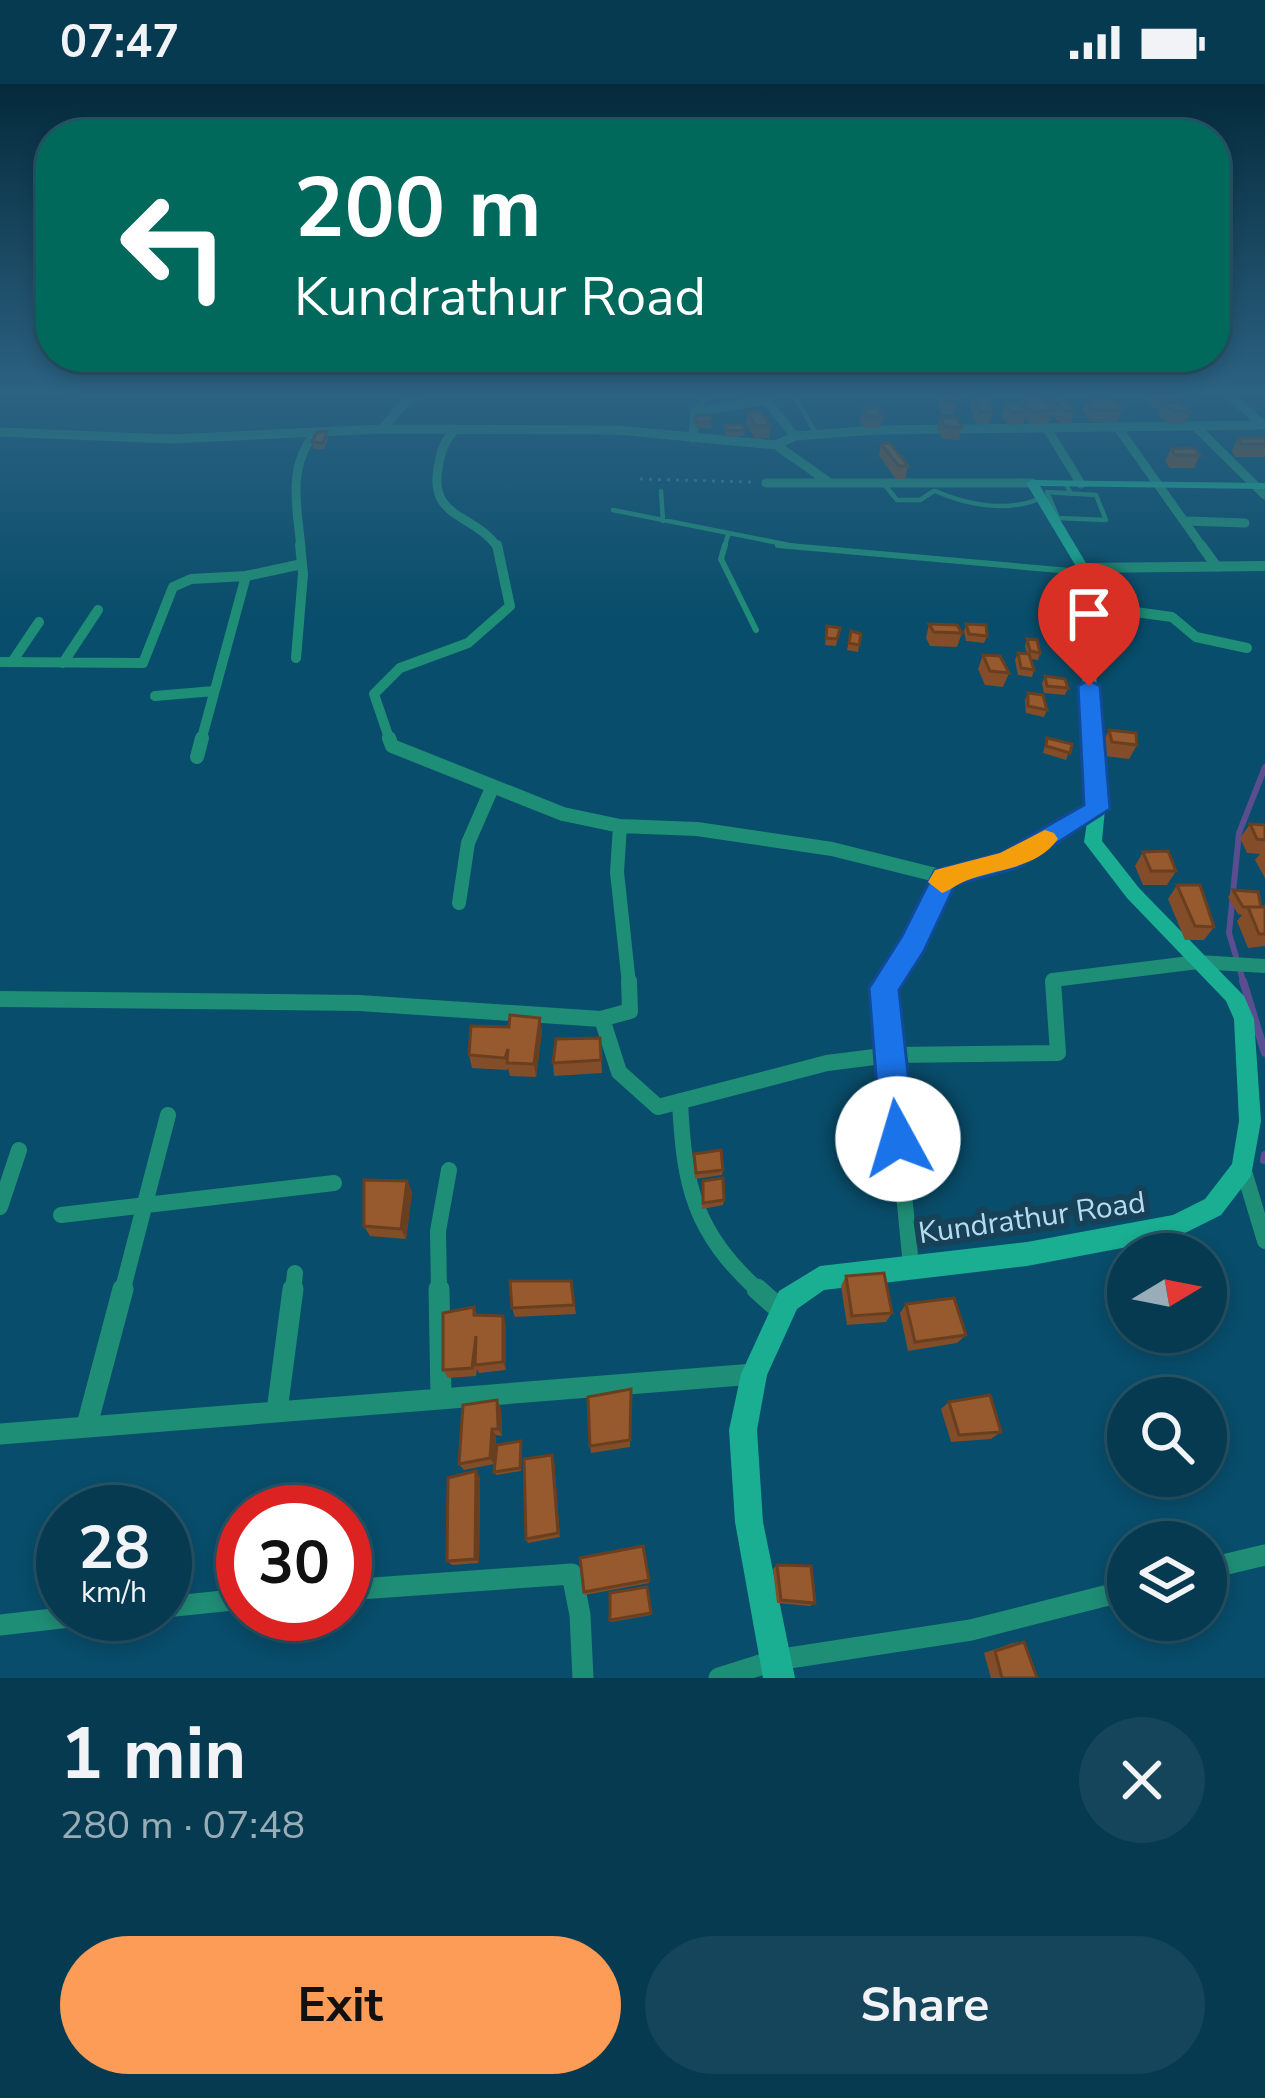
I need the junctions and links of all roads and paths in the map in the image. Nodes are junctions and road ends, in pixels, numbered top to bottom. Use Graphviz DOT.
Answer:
graph roads {
  1 [pos="296,467"];
  2 [pos="438,467"];
  3 [pos="807,467"];
  4 [pos="1064,467"];
  5 [pos="1148,467"];
  6 [pos="1239,467"];
  7 [pos="640,479"];
  8 [pos="766,482"];
  9 [pos="830,484"];
  10 [pos="884,484"];
  11 [pos="1162,485"];
  12 [pos="933,487"];
  13 [pos="1073,487"];
  14 [pos="1262,489"];
  15 [pos="661,490"];
  16 [pos="1037,490"];
  17 [pos="613,510"];
  18 [pos="663,521"];
  19 [pos="1187,521"];
  20 [pos="1244,523"];
  21 [pos="728,535"];
  22 [pos="302,564"];
  23 [pos="1265,566"];
  24 [pos="1216,567"];
  25 [pos="1082,570"];
  26 [pos="246,576"];
  27 [pos="1084,604"];
  28 [pos="98,610"];
  29 [pos="39,622"];
  30 [pos="756,630"];
  31 [pos="1247,648"];
  32 [pos="296,658"];
  33 [pos="6,662"];
  34 [pos="63,663"];
  35 [pos="214,691"];
  36 [pos="155,696"];
  37 [pos="197,757"];
  38 [pos="493,788"];
  39 [pos="1097,809"];
  40 [pos="620,826"];
  41 [pos="944,877"];
  42 [pos="459,903"];
  43 [pos="1198,962"];
  44 [pos="1257,966"];
  45 [pos="0,999"];
  46 [pos="603,1022"];
  47 [pos="890,1055"];
  48 [pos="680,1101"];
  49 [pos="168,1115"];
  50 [pos="19,1150"];
  51 [pos="1243,1168"];
  52 [pos="449,1170"];
  53 [pos="334,1183"];
  54 [pos="145,1203"];
  55 [pos="0,1207"];
  56 [pos="61,1215"];
  57 [pos="1265,1241"];
  58 [pos="911,1266"];
  59 [pos="295,1274"];
  60 [pos="783,1312"];
  61 [pos="754,1374"];
  62 [pos="441,1398"];
  63 [pos="277,1411"];
  64 [pos="87,1425"];
  65 [pos="0,1434"];
  66 [pos="1265,1555"];
  67 [pos="1227,1564"];
  68 [pos="372,1587"];
  69 [pos="1107,1595"];
  70 [pos="36,1620"];
  71 [pos="0,1624"];
  72 [pos="777,1669"];
  73 [pos="583,1678"];
  74 [pos="719,1678"];
  1 -- 22 [label="street"];
  2 -- 38 [label="street"];
  3 -- 9 [label="street"];
  4 -- 13 [label="street"];
  5 -- 11 [label="street"];
  6 -- 14 [label="street"];
  7 -- 8 [label="path"];
  8 -- 9 [label="street"];
  9 -- 10 [label="street"];
  10 -- 12 [label="street"];
  10 -- 12 [label="lane"];
  11 -- 13 [label="street"];
  11 -- 14 [label="street"];
  11 -- 19 [label="street"];
  12 -- 16 [label="street"];
  12 -- 16 [label="lane"];
  13 -- 13 [label="lane"];
  13 -- 16 [label="street"];
  15 -- 18 [label="lane"];
  16 -- 25 [label="street"];
  17 -- 18 [label="lane"];
  18 -- 21 [label="lane"];
  19 -- 20 [label="street"];
  19 -- 24 [label="street"];
  21 -- 25 [label="lane"];
  21 -- 30 [label="lane"];
  22 -- 26 [label="street"];
  22 -- 32 [label="street"];
  23 -- 24 [label="street"];
  24 -- 25 [label="street"];
  25 -- 27 [label="street"];
  26 -- 34 [label="street"];
  26 -- 35 [label="street"];
  27 -- 31 [label="street"];
  27 -- 39 [label="street"];
  28 -- 34 [label="street"];
  29 -- 33 [label="street"];
  33 -- 34 [label="street"];
  35 -- 36 [label="street"];
  35 -- 37 [label="street"];
  38 -- 40 [label="street"];
  38 -- 42 [label="street"];
  39 -- 41 [label="street"];
  39 -- 43 [label="street"];
  40 -- 41 [label="street"];
  40 -- 46 [label="street"];
  41 -- 47 [label="street"];
  43 -- 44 [label="street"];
  43 -- 47 [label="street"];
  43 -- 51 [label="street"];
  45 -- 46 [label="street"];
  46 -- 48 [label="street"];
  47 -- 48 [label="street"];
  47 -- 58 [label="street"];
  48 -- 60 [label="street"];
  49 -- 54 [label="street"];
  50 -- 55 [label="street"];
  51 -- 57 [label="street"];
  51 -- 58 [label="street, Kundrathur Road"];
  52 -- 62 [label="street"];
  53 -- 54 [label="street"];
  54 -- 56 [label="street"];
  54 -- 64 [label="street"];
  58 -- 60 [label="street, Kundrathur Road"];
  59 -- 63 [label="street"];
  60 -- 61 [label="street, Kundrathur Road"];
  61 -- 62 [label="street"];
  61 -- 72 [label="street, Kundrathur Road"];
  62 -- 63 [label="street"];
  63 -- 64 [label="street"];
  64 -- 65 [label="street"];
  66 -- 67 [label="street"];
  68 -- 73 [label="street"];
  69 -- 72 [label="street"];
  70 -- 71 [label="street"];
  72 -- 74 [label="street"];
}
